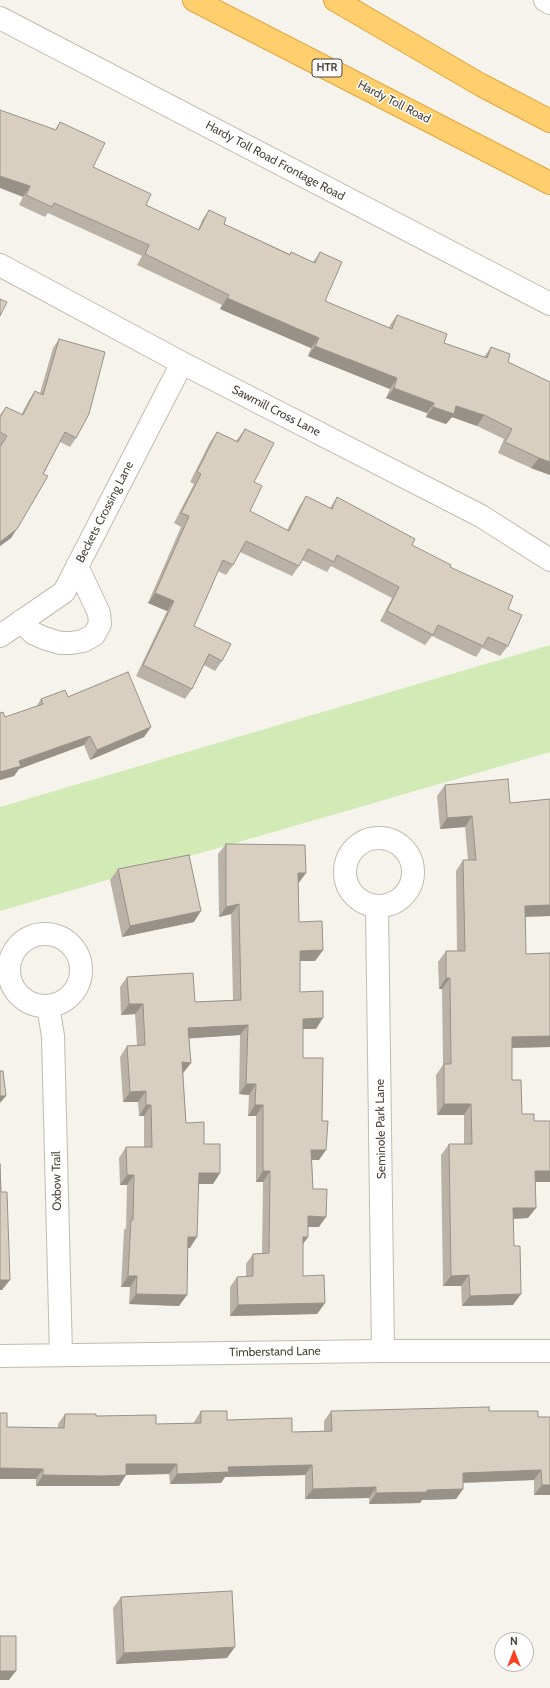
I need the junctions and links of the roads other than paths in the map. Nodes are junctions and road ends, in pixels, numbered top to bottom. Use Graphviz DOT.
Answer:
graph roads {
  1 [pos="194,0"];
  2 [pos="336,0"];
  3 [pos="545,0"];
  4 [pos="550,3"];
  5 [pos="0,18"];
  6 [pos="550,121"];
  7 [pos="550,183"];
  8 [pos="0,265"];
  9 [pos="550,304"];
  10 [pos="182,363"];
  11 [pos="550,560"];
  12 [pos="77,566"];
  13 [pos="21,621"];
  14 [pos="0,636"];
  15 [pos="377,907"];
  16 [pos="48,1006"];
  17 [pos="550,1350"];
  18 [pos="383,1351"];
  19 [pos="61,1355"];
  20 [pos="0,1356"];
  1 -- 7 [label="highway, Hardy Toll Road / HTR"];
  2 -- 6 [label="highway"];
  3 -- 4 [label="street"];
  5 -- 9 [label="street, Hardy Toll Road Frontage Road"];
  8 -- 10 [label="street, Sawmill Cross Lane"];
  10 -- 11 [label="street, Sawmill Cross Lane"];
  10 -- 12 [label="street, Beckets Crossing Lane"];
  12 -- 13 [label="street, Beckets Crossing Lane"];
  12 -- 13 [label="street"];
  13 -- 14 [label="street, Beckets Crossing Lane"];
  15 -- 18 [label="street, Seminole Park Lane"];
  16 -- 19 [label="street, Oxbow Trail"];
  17 -- 18 [label="street, Timberstand Lane"];
  18 -- 19 [label="street, Timberstand Lane"];
  19 -- 20 [label="street, Timberstand Lane"];
}
